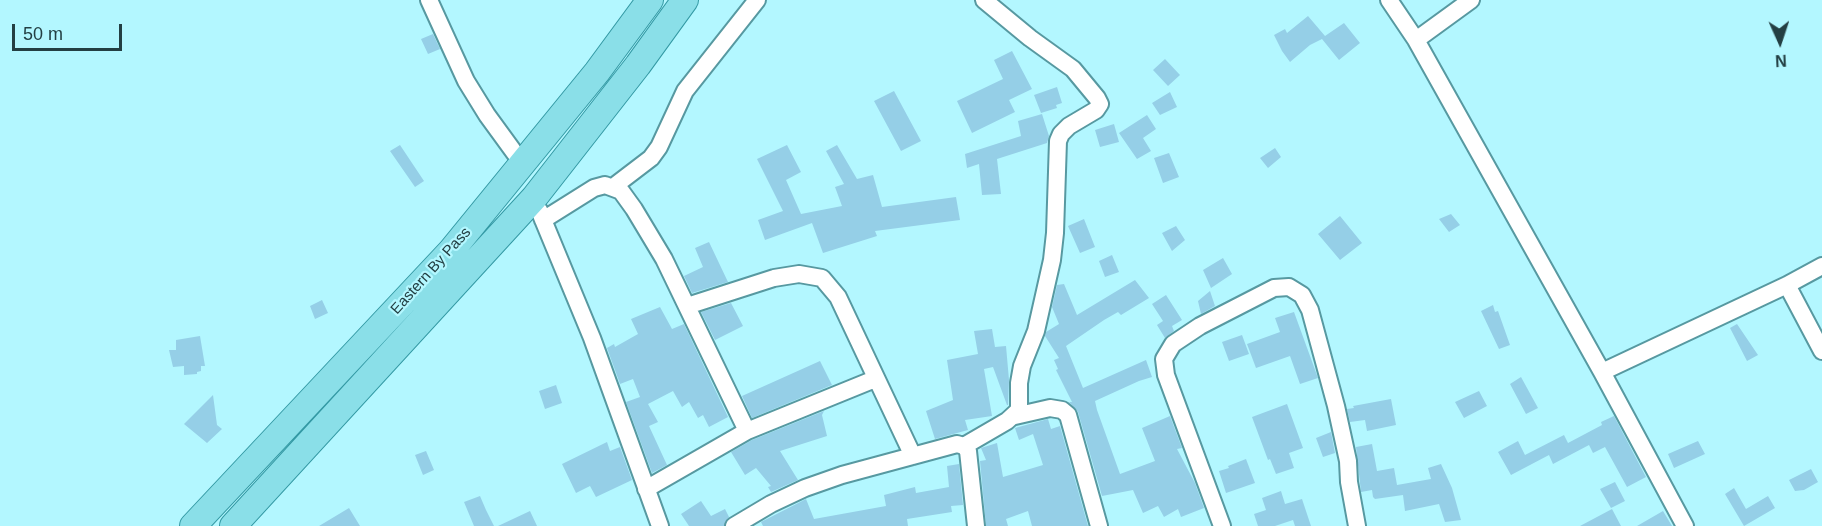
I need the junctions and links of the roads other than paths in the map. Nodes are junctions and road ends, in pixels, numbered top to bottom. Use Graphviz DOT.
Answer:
graph roads {
  1 [pos="429,0"];
  2 [pos="650,0"];
  3 [pos="685,0"];
  4 [pos="757,0"];
  5 [pos="984,0"];
  6 [pos="1389,0"];
  7 [pos="1471,0"];
  8 [pos="1416,40"];
  9 [pos="522,164"];
  10 [pos="613,187"];
  11 [pos="538,209"];
  12 [pos="1822,266"];
  13 [pos="1787,285"];
  14 [pos="687,306"];
  15 [pos="1822,351"];
  16 [pos="1602,372"];
  17 [pos="875,379"];
  18 [pos="1015,416"];
  19 [pos="747,431"];
  20 [pos="964,446"];
  21 [pos="913,456"];
  22 [pos="646,489"];
  23 [pos="193,526"];
  24 [pos="233,526"];
  25 [pos="660,526"];
  26 [pos="734,526"];
  27 [pos="976,526"];
  28 [pos="1099,526"];
  29 [pos="1222,526"];
  30 [pos="1357,526"];
  31 [pos="1685,526"];
  1 -- 9 [label="street"];
  2 -- 9 [label="main road, Eastern By Pass"];
  3 -- 11 [label="main road, Eastern By Pass"];
  4 -- 10 [label="street"];
  5 -- 18 [label="street"];
  6 -- 8 [label="street"];
  7 -- 8 [label="street"];
  8 -- 16 [label="street"];
  9 -- 23 [label="main road, Eastern By Pass"];
  10 -- 11 [label="street"];
  10 -- 14 [label="street"];
  11 -- 22 [label="street"];
  11 -- 24 [label="main road, Eastern By Pass"];
  12 -- 13 [label="street"];
  13 -- 15 [label="street"];
  13 -- 16 [label="street"];
  14 -- 17 [label="street"];
  14 -- 19 [label="street"];
  16 -- 31 [label="street"];
  17 -- 19 [label="street"];
  17 -- 21 [label="street"];
  18 -- 20 [label="street"];
  18 -- 28 [label="street"];
  19 -- 22 [label="street"];
  20 -- 21 [label="street"];
  20 -- 27 [label="street"];
  21 -- 26 [label="street"];
  22 -- 25 [label="street"];
  29 -- 30 [label="street"];
}
